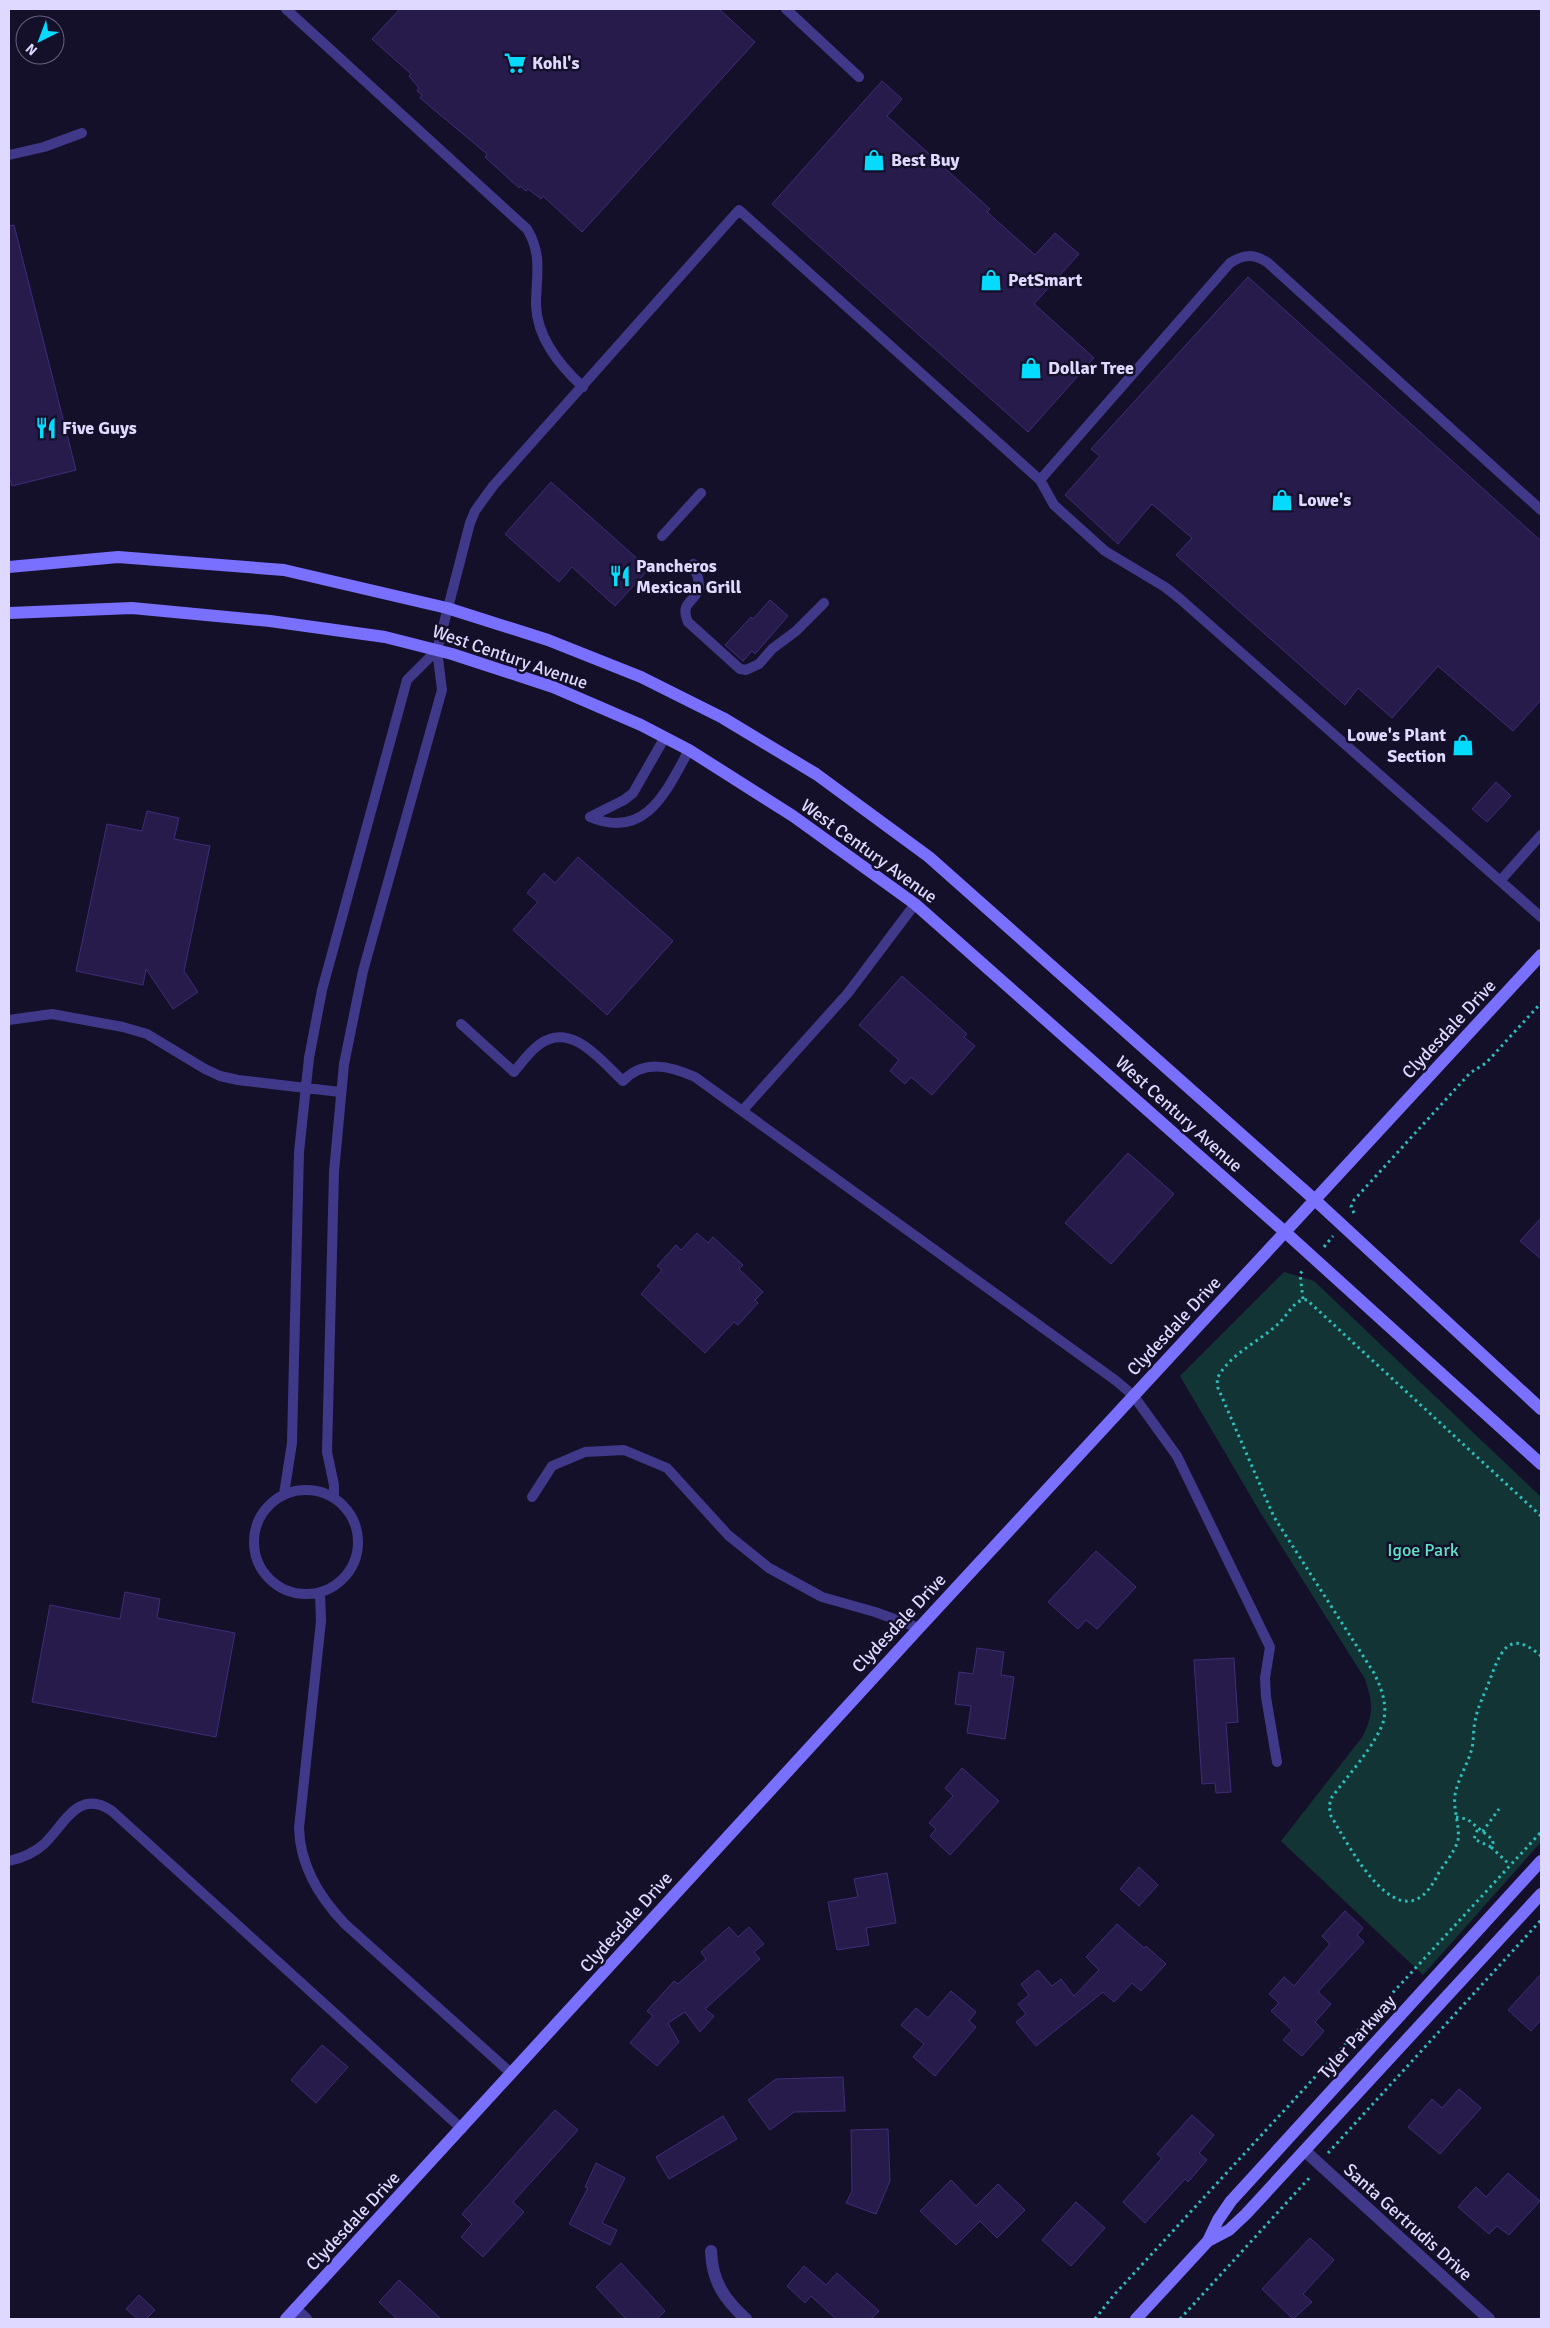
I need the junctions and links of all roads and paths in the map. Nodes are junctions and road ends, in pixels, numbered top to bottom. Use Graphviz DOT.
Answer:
graph roads {
  1 [pos="286,9"];
  2 [pos="786,9"];
  3 [pos="859,77"];
  4 [pos="82,134"];
  5 [pos="9,155"];
  6 [pos="583,387"];
  7 [pos="1040,480"];
  8 [pos="701,493"];
  9 [pos="1541,510"];
  10 [pos="662,536"];
  11 [pos="692,564"];
  12 [pos="9,567"];
  13 [pos="824,603"];
  14 [pos="447,608"];
  15 [pos="9,613"];
  16 [pos="436,650"];
  17 [pos="665,737"];
  18 [pos="689,750"];
  19 [pos="1541,835"];
  20 [pos="1500,881"];
  21 [pos="915,904"];
  22 [pos="1541,917"];
  23 [pos="1541,955"];
  24 [pos="1541,1003"];
  25 [pos="9,1020"];
  26 [pos="460,1024"];
  27 [pos="305,1088"];
  28 [pos="340,1092"];
  29 [pos="743,1110"];
  30 [pos="1315,1200"];
  31 [pos="1342,1226"];
  32 [pos="1285,1232"];
  33 [pos="1314,1258"];
  34 [pos="1303,1300"];
  35 [pos="1133,1396"];
  36 [pos="1541,1408"];
  37 [pos="1541,1464"];
  38 [pos="284,1494"];
  39 [pos="334,1497"];
  40 [pos="532,1497"];
  41 [pos="1541,1516"];
  42 [pos="320,1593"];
  43 [pos="919,1628"];
  44 [pos="1541,1656"];
  45 [pos="1277,1762"];
  46 [pos="1499,1809"];
  47 [pos="1456,1817"];
  48 [pos="1483,1831"];
  49 [pos="1541,1832"];
  50 [pos="1491,1847"];
  51 [pos="1541,1861"];
  52 [pos="9,1862"];
  53 [pos="1510,1865"];
  54 [pos="1541,1894"];
  55 [pos="1541,1920"];
  56 [pos="512,2074"];
  57 [pos="462,2129"];
  58 [pos="1305,2151"];
  59 [pos="1319,2164"];
  60 [pos="1208,2241"];
  61 [pos="711,2251"];
  62 [pos="296,2309"];
  63 [pos="286,2319"];
  64 [pos="306,2319"];
  65 [pos="746,2319"];
  66 [pos="1095,2319"];
  67 [pos="1136,2319"];
  68 [pos="1180,2319"];
  69 [pos="1489,2319"];
  1 -- 6 [label="lane"];
  2 -- 3 [label="lane"];
  4 -- 5 [label="lane"];
  6 -- 7 [label="lane"];
  6 -- 14 [label="lane"];
  7 -- 9 [label="lane"];
  7 -- 20 [label="lane"];
  8 -- 10 [label="lane"];
  11 -- 13 [label="lane"];
  12 -- 14 [label="main road, West Century Avenue"];
  14 -- 16 [label="lane"];
  14 -- 30 [label="main road, West Century Avenue"];
  15 -- 16 [label="main road, West Century Avenue"];
  16 -- 17 [label="main road, West Century Avenue"];
  16 -- 27 [label="lane"];
  16 -- 28 [label="lane"];
  17 -- 18 [label="main road, West Century Avenue"];
  17 -- 18 [label="lane"];
  18 -- 21 [label="main road, West Century Avenue"];
  19 -- 20 [label="lane"];
  20 -- 22 [label="lane"];
  21 -- 29 [label="lane"];
  21 -- 32 [label="main road, West Century Avenue"];
  23 -- 30 [label="main road, Clydesdale Drive"];
  24 -- 31 [label="path"];
  25 -- 27 [label="lane"];
  26 -- 29 [label="lane"];
  27 -- 28 [label="lane"];
  27 -- 38 [label="lane"];
  28 -- 39 [label="lane"];
  29 -- 35 [label="lane"];
  30 -- 31 [label="main road, West Century Avenue"];
  30 -- 32 [label="main road, Clydesdale Drive"];
  31 -- 33 [label="path"];
  31 -- 36 [label="main road, West Century Avenue"];
  32 -- 33 [label="main road, West Century Avenue"];
  32 -- 35 [label="main road, Clydesdale Drive"];
  33 -- 34 [label="path"];
  33 -- 37 [label="main road, West Century Avenue"];
  34 -- 41 [label="path"];
  34 -- 47 [label="path"];
  35 -- 43 [label="main road, Clydesdale Drive"];
  35 -- 45 [label="lane"];
  38 -- 39 [label="lane"];
  38 -- 42 [label="lane"];
  39 -- 42 [label="lane"];
  40 -- 43 [label="lane"];
  42 -- 56 [label="lane"];
  43 -- 56 [label="main road, Clydesdale Drive"];
  44 -- 47 [label="path"];
  46 -- 48 [label="path"];
  47 -- 48 [label="path"];
  48 -- 50 [label="path"];
  48 -- 50 [label="path"];
  49 -- 53 [label="path"];
  50 -- 53 [label="path"];
  51 -- 60 [label="main road, Tyler Parkway"];
  52 -- 57 [label="lane"];
  53 -- 66 [label="path"];
  54 -- 58 [label="main road, Tyler Parkway"];
  55 -- 59 [label="path"];
  56 -- 57 [label="main road, Clydesdale Drive"];
  57 -- 62 [label="main road, Clydesdale Drive"];
  58 -- 59 [label="street, Santa Gertrudis Drive"];
  58 -- 60 [label="main road, Tyler Parkway"];
  59 -- 68 [label="path"];
  59 -- 69 [label="street, Santa Gertrudis Drive"];
  60 -- 67 [label="main road, Tyler Parkway"];
  61 -- 65 [label="street"];
  62 -- 63 [label="main road, Clydesdale Drive"];
  62 -- 64 [label="street"];
}
